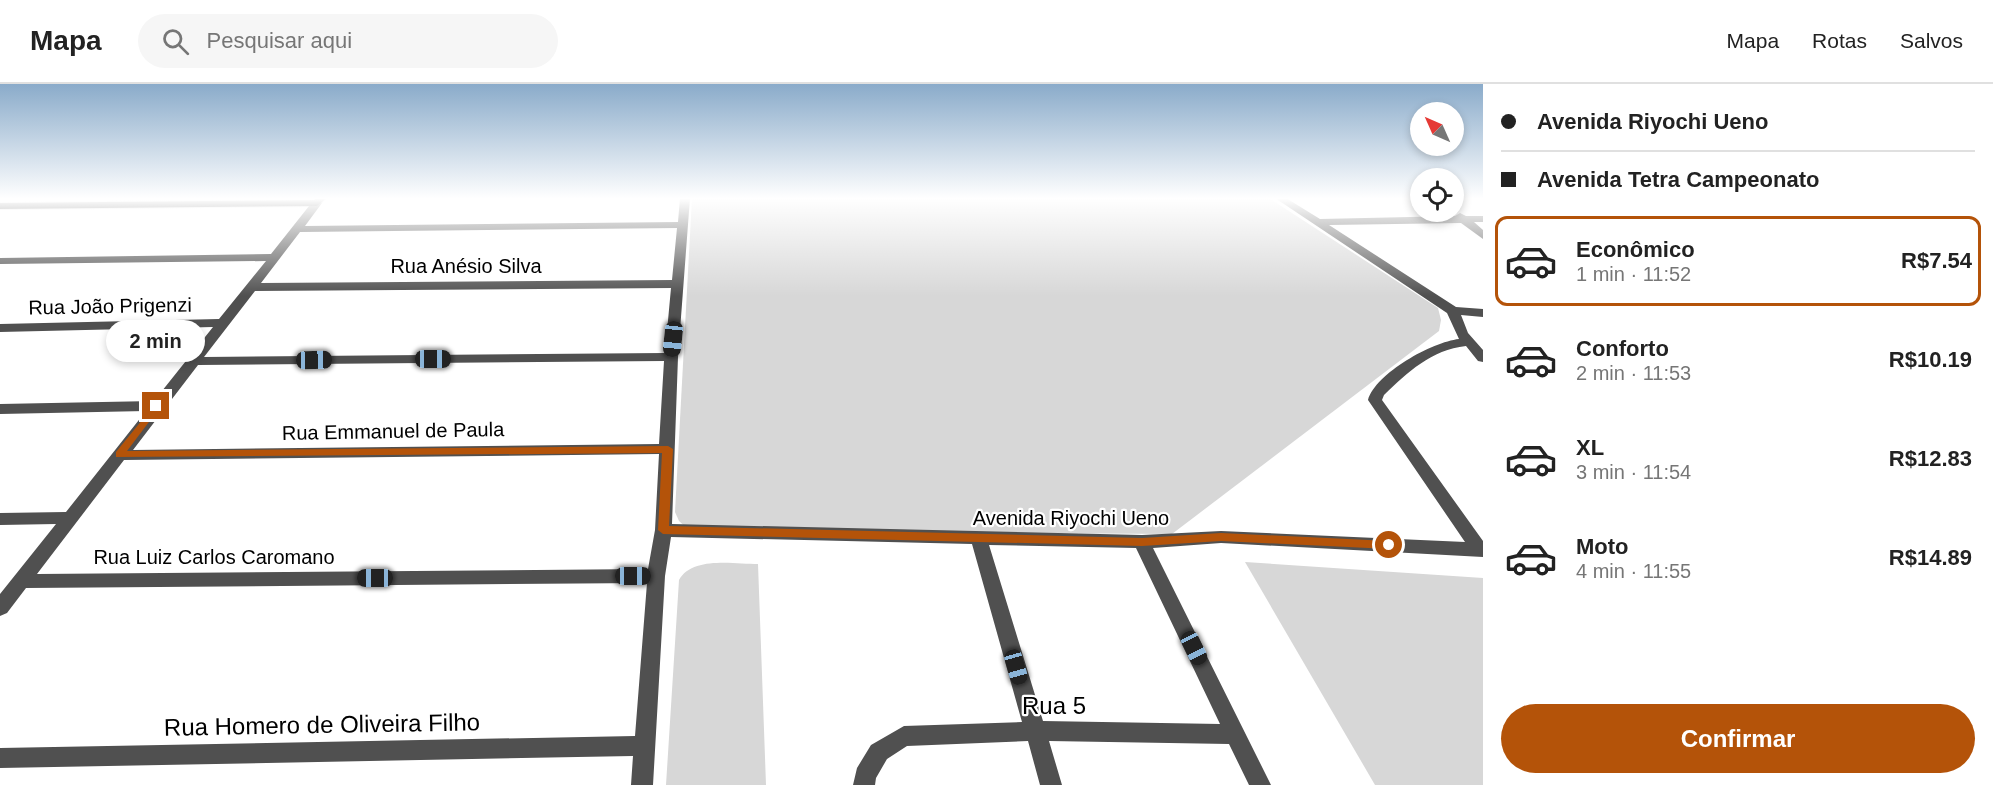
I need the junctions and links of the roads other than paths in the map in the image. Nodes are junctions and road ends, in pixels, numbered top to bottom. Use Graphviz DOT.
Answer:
graph roads {
  1 [pos="296,231"];
  2 [pos="683,231"];
  3 [pos="1334,231"];
  4 [pos="274,257"];
  5 [pos="0,261"];
  6 [pos="679,284"];
  7 [pos="252,287"];
  8 [pos="1453,311"];
  9 [pos="1483,313"];
  10 [pos="221,323"];
  11 [pos="0,328"];
  12 [pos="1467,342"];
  13 [pos="671,357"];
  14 [pos="1483,358"];
  15 [pos="195,361"];
  16 [pos="156,406"];
  17 [pos="0,409"];
  18 [pos="668,449"];
  19 [pos="119,455"];
  20 [pos="69,518"];
  21 [pos="0,519"];
  22 [pos="663,530"];
  23 [pos="979,539"];
  24 [pos="1142,542"];
  25 [pos="1481,549"];
  26 [pos="657,576"];
  27 [pos="23,581"];
  28 [pos="0,608"];
  29 [pos="1035,731"];
  30 [pos="1235,734"];
  31 [pos="644,746"];
  32 [pos="0,758"];
  33 [pos="642,785"];
  34 [pos="864,785"];
  35 [pos="1051,785"];
  36 [pos="1260,785"];
  1 -- 4 [label="street"];
  2 -- 6 [label="street"];
  3 -- 8 [label="street"];
  4 -- 5 [label="street"];
  4 -- 7 [label="street"];
  6 -- 7 [label="street, Rua Anésio Silva"];
  6 -- 13 [label="street"];
  7 -- 10 [label="street"];
  8 -- 9 [label="street"];
  8 -- 12 [label="street"];
  10 -- 11 [label="street, Rua João Prigenzi"];
  10 -- 15 [label="street"];
  12 -- 14 [label="street"];
  12 -- 25 [label="street, Avenida Riyochi Ueno"];
  13 -- 15 [label="street"];
  13 -- 18 [label="street"];
  15 -- 16 [label="street"];
  16 -- 17 [label="street"];
  16 -- 19 [label="street"];
  18 -- 19 [label="street, Rua Emmanuel de Paula"];
  18 -- 22 [label="street"];
  19 -- 20 [label="street"];
  20 -- 21 [label="street"];
  20 -- 27 [label="street"];
  22 -- 23 [label="street, Avenida Riyochi Ueno"];
  22 -- 26 [label="street"];
  23 -- 24 [label="street, Avenida Riyochi Ueno"];
  23 -- 29 [label="street"];
  24 -- 25 [label="street, Avenida Riyochi Ueno"];
  24 -- 30 [label="street"];
  26 -- 27 [label="street, Rua Luiz Carlos Caromano"];
  26 -- 31 [label="street"];
  27 -- 28 [label="street"];
  29 -- 30 [label="street, Rua 5"];
  29 -- 34 [label="street, Rua 5"];
  29 -- 35 [label="street"];
  30 -- 36 [label="street"];
  31 -- 32 [label="street, Rua Homero de Oliveira Filho"];
  31 -- 33 [label="street"];
}
